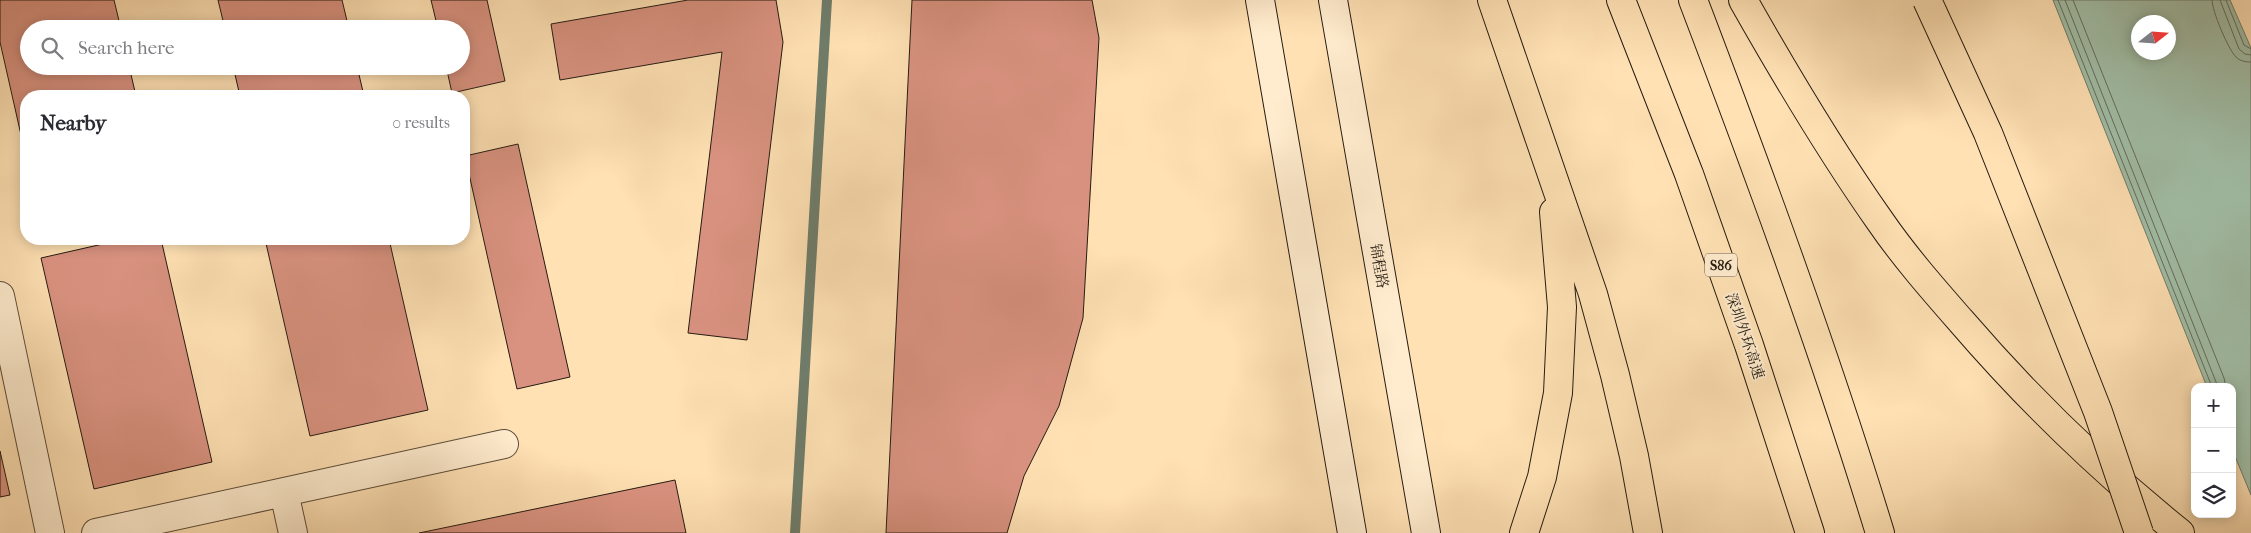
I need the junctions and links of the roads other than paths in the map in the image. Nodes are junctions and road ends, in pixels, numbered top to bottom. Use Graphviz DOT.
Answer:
graph roads {
  1 [pos="1260,0"];
  2 [pos="1333,0"];
  3 [pos="1492,0"];
  4 [pos="1621,0"];
  5 [pos="1693,0"];
  6 [pos="1743,0"];
  7 [pos="1927,0"];
  8 [pos="1538,137"];
  9 [pos="0,296"];
  10 [pos="504,444"];
  11 [pos="284,492"];
  12 [pos="50,533"];
  13 [pos="96,533"];
  14 [pos="292,533"];
  15 [pos="1352,533"];
  16 [pos="1426,533"];
  17 [pos="1524,533"];
  18 [pos="1648,533"];
  19 [pos="1810,533"];
  20 [pos="1880,533"];
  21 [pos="2139,533"];
  22 [pos="2180,533"];
  1 -- 15 [label="main road"];
  2 -- 16 [label="main road, 锦程路"];
  3 -- 8 [label="highway"];
  4 -- 19 [label="highway, 深圳外环高速 / S86"];
  5 -- 20 [label="highway"];
  6 -- 22 [label="highway, bridge"];
  7 -- 21 [label="highway, bridge"];
  8 -- 17 [label="highway"];
  8 -- 18 [label="highway"];
  9 -- 12 [label="main road"];
  10 -- 11 [label="main road"];
  11 -- 13 [label="main road"];
  11 -- 14 [label="main road"];
}
